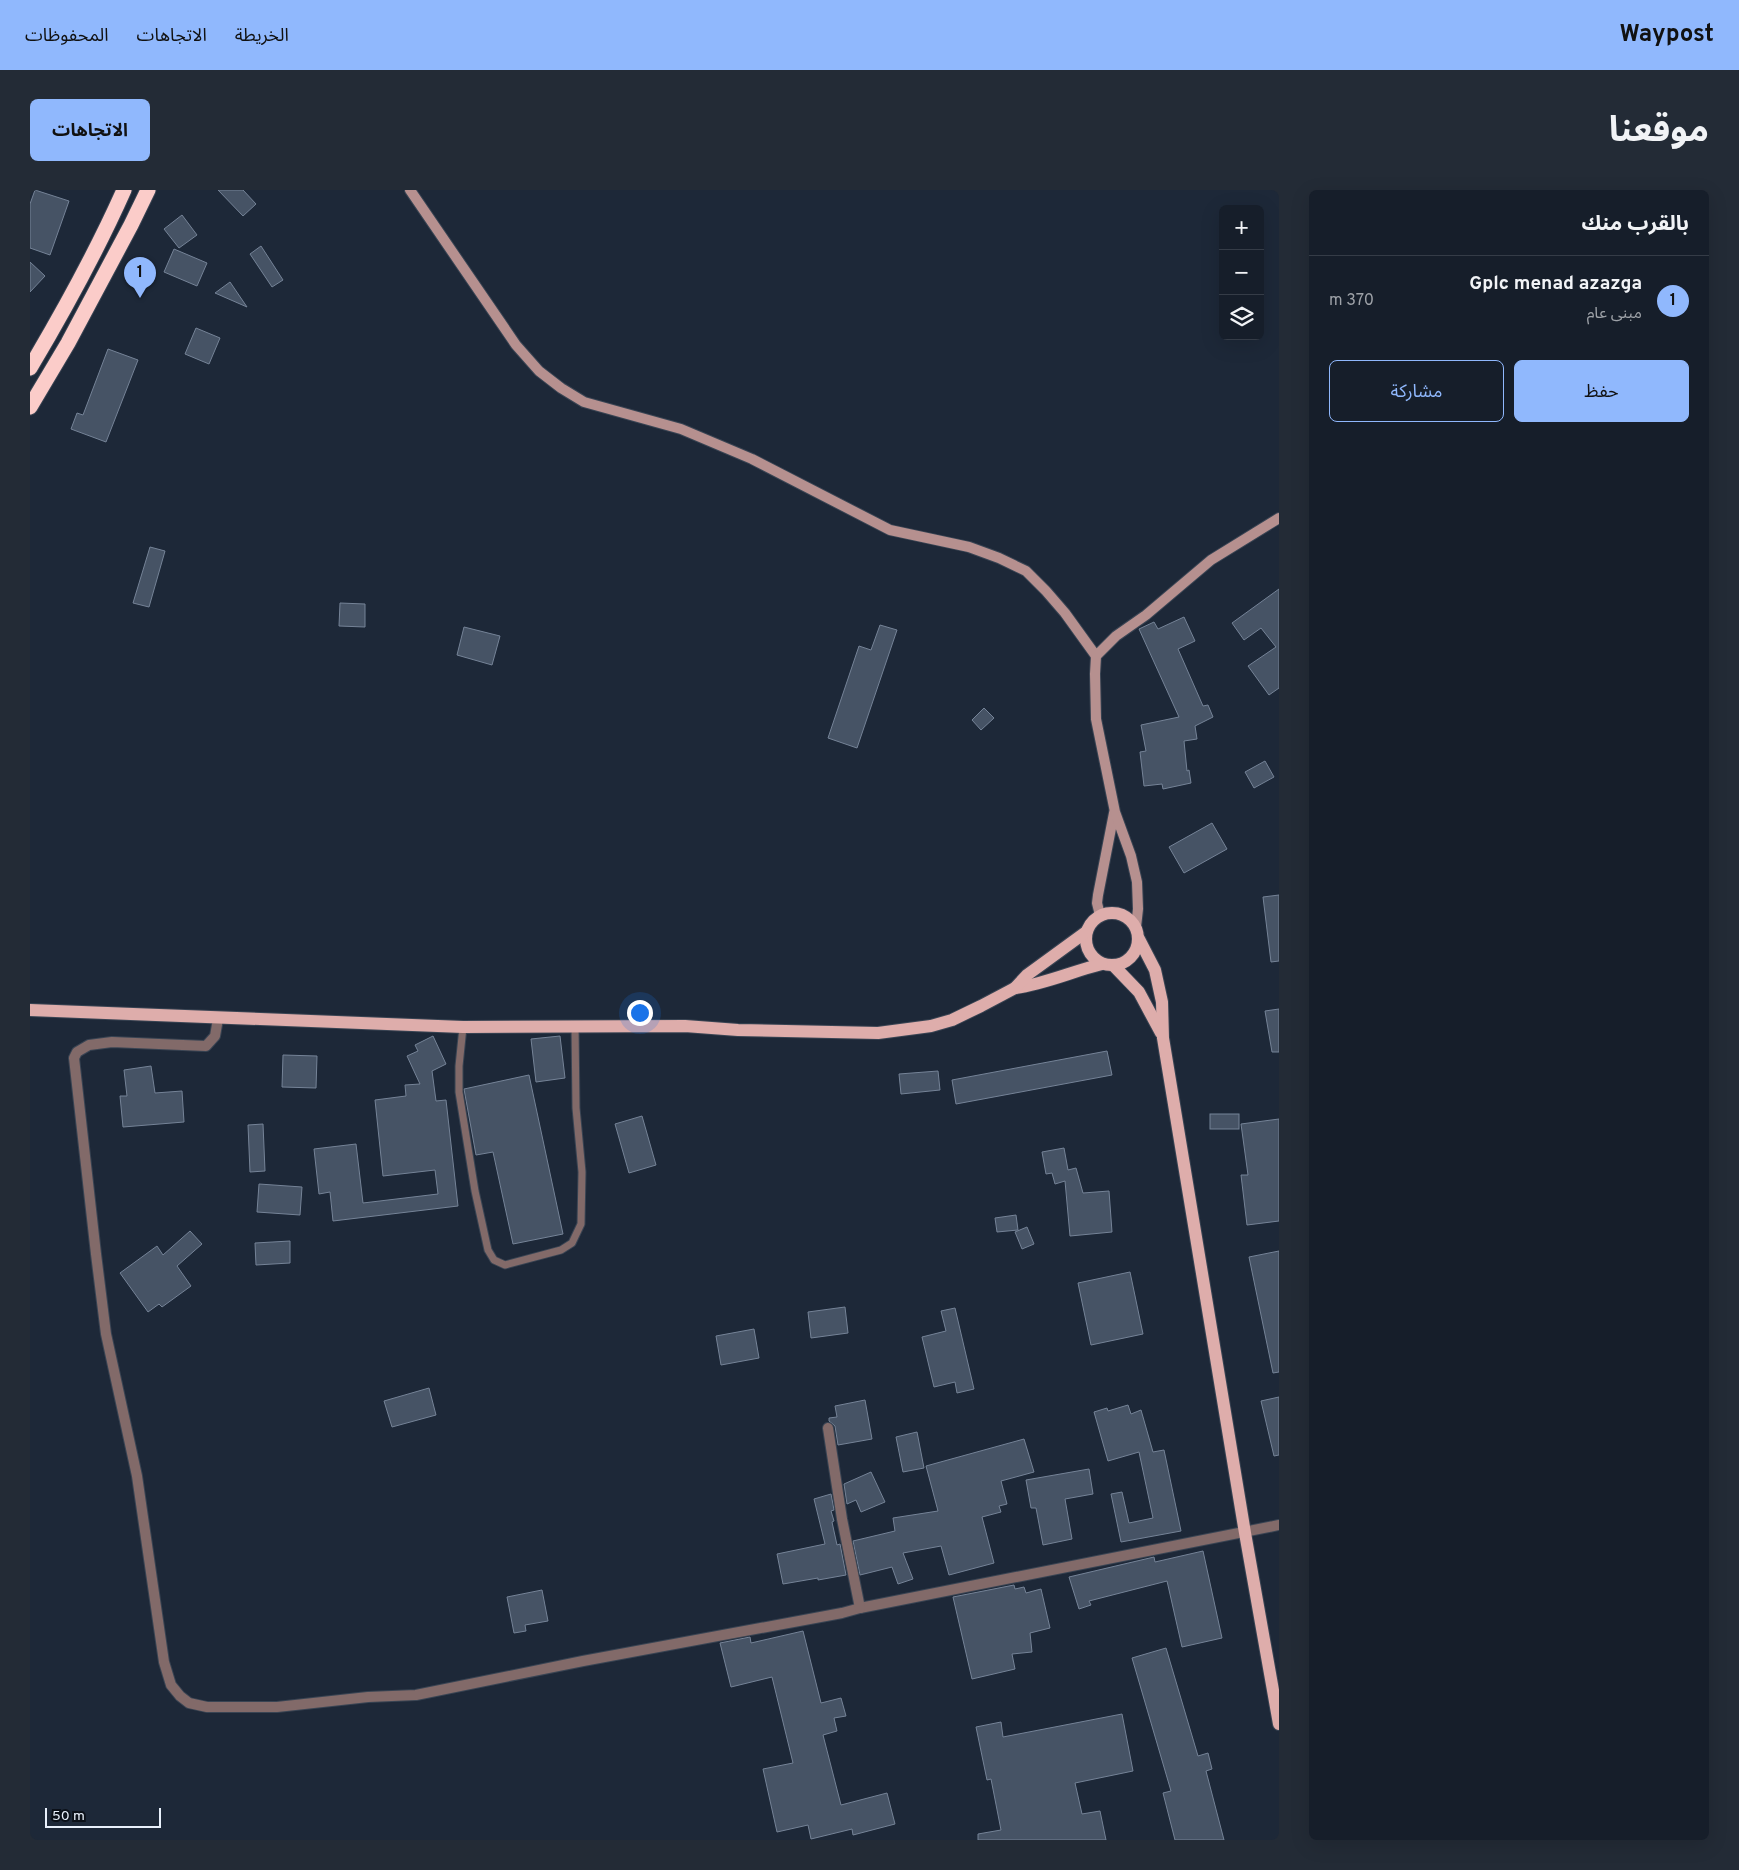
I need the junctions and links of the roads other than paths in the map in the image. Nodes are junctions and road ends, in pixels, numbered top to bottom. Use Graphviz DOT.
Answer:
graph roads {
  1 [pos="124,190"];
  2 [pos="148,190"];
  3 [pos="410,190"];
  4 [pos="30,368"];
  5 [pos="30,407"];
  6 [pos="1279,518"];
  7 [pos="1096,656"];
  8 [pos="1115,812"];
  9 [pos="1100,915"];
  10 [pos="1086,932"];
  11 [pos="1137,933"];
  12 [pos="1108,964"];
  13 [pos="1016,988"];
  14 [pos="30,1010"];
  15 [pos="218,1019"];
  16 [pos="575,1026"];
  17 [pos="463,1027"];
  18 [pos="1163,1038"];
  19 [pos="828,1428"];
  20 [pos="1279,1526"];
  21 [pos="1245,1533"];
  22 [pos="860,1608"];
  23 [pos="1279,1724"];
  1 -- 4 [label="highway"];
  2 -- 5 [label="highway"];
  3 -- 7 [label="main road"];
  6 -- 7 [label="main road"];
  7 -- 8 [label="main road"];
  8 -- 9 [label="main road"];
  8 -- 11 [label="main road"];
  9 -- 10 [label="main road"];
  9 -- 11 [label="main road"];
  10 -- 12 [label="main road"];
  10 -- 13 [label="main road"];
  11 -- 12 [label="main road"];
  11 -- 18 [label="main road"];
  12 -- 13 [label="main road"];
  12 -- 18 [label="main road"];
  13 -- 16 [label="main road"];
  14 -- 15 [label="main road"];
  15 -- 17 [label="main road"];
  15 -- 22 [label="street"];
  16 -- 17 [label="main road"];
  16 -- 17 [label="lane"];
  18 -- 21 [label="main road"];
  19 -- 22 [label="street"];
  20 -- 21 [label="street"];
  21 -- 22 [label="street"];
  21 -- 23 [label="main road"];
}
